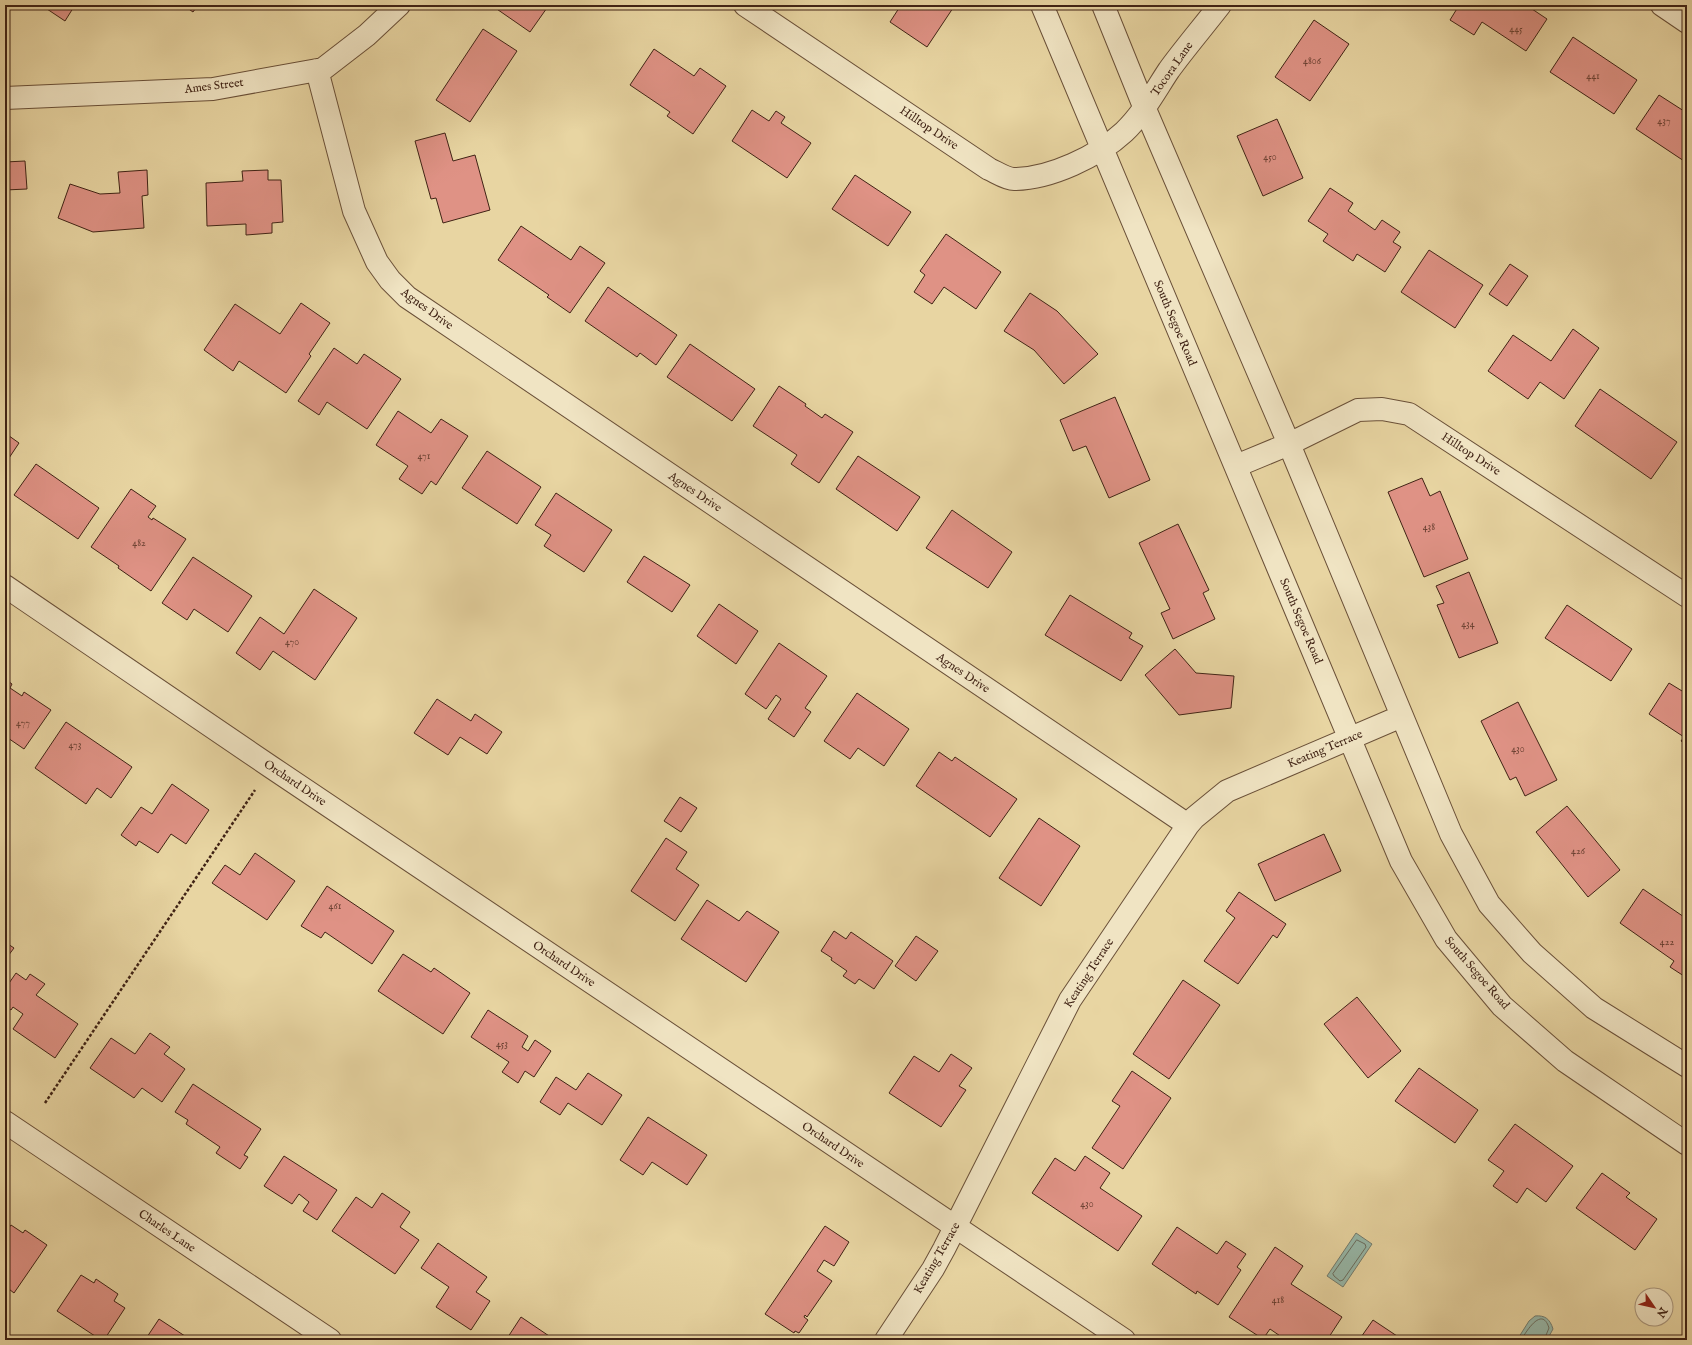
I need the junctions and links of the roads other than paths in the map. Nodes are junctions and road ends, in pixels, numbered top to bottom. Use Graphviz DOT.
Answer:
graph roads {
  1 [pos="399,5"];
  2 [pos="745,5"];
  3 [pos="1042,5"];
  4 [pos="1103,5"];
  5 [pos="1220,5"];
  6 [pos="1662,5"];
  7 [pos="1687,22"];
  8 [pos="317,70"];
  9 [pos="5,98"];
  10 [pos="1145,109"];
  11 [pos="1124,132"];
  12 [pos="1102,148"];
  13 [pos="1290,444"];
  14 [pos="1236,466"];
  15 [pos="5,586"];
  16 [pos="1687,596"];
  17 [pos="1402,716"];
  18 [pos="1350,738"];
  19 [pos="1188,825"];
  20 [pos="1687,1066"];
  21 [pos="5,1122"];
  22 [pos="1687,1144"];
  23 [pos="956,1228"];
  24 [pos="330,1340"];
  25 [pos="886,1340"];
  26 [pos="1124,1340"];
  1 -- 8 [label="street, Ames Street"];
  2 -- 12 [label="street, Hilltop Drive"];
  3 -- 12 [label="street, South Segoe Road"];
  4 -- 10 [label="street"];
  5 -- 10 [label="street, Tocora Lane"];
  6 -- 7 [label="street"];
  8 -- 9 [label="street, Ames Street"];
  8 -- 19 [label="street, Agnes Drive"];
  10 -- 11 [label="street, Tocora Lane"];
  10 -- 13 [label="street"];
  11 -- 12 [label="street, Hilltop Drive"];
  12 -- 14 [label="street, South Segoe Road"];
  13 -- 14 [label="street, Hilltop Drive"];
  13 -- 16 [label="street, Hilltop Drive"];
  13 -- 17 [label="street"];
  14 -- 18 [label="street, South Segoe Road"];
  15 -- 23 [label="street, Orchard Drive"];
  17 -- 18 [label="street, Keating Terrace"];
  17 -- 20 [label="street"];
  18 -- 19 [label="street, Keating Terrace"];
  18 -- 22 [label="street, South Segoe Road"];
  19 -- 23 [label="street, Keating Terrace"];
  21 -- 24 [label="street, Charles Lane"];
  23 -- 25 [label="street, Keating Terrace"];
  23 -- 26 [label="street, Orchard Drive"];
}
